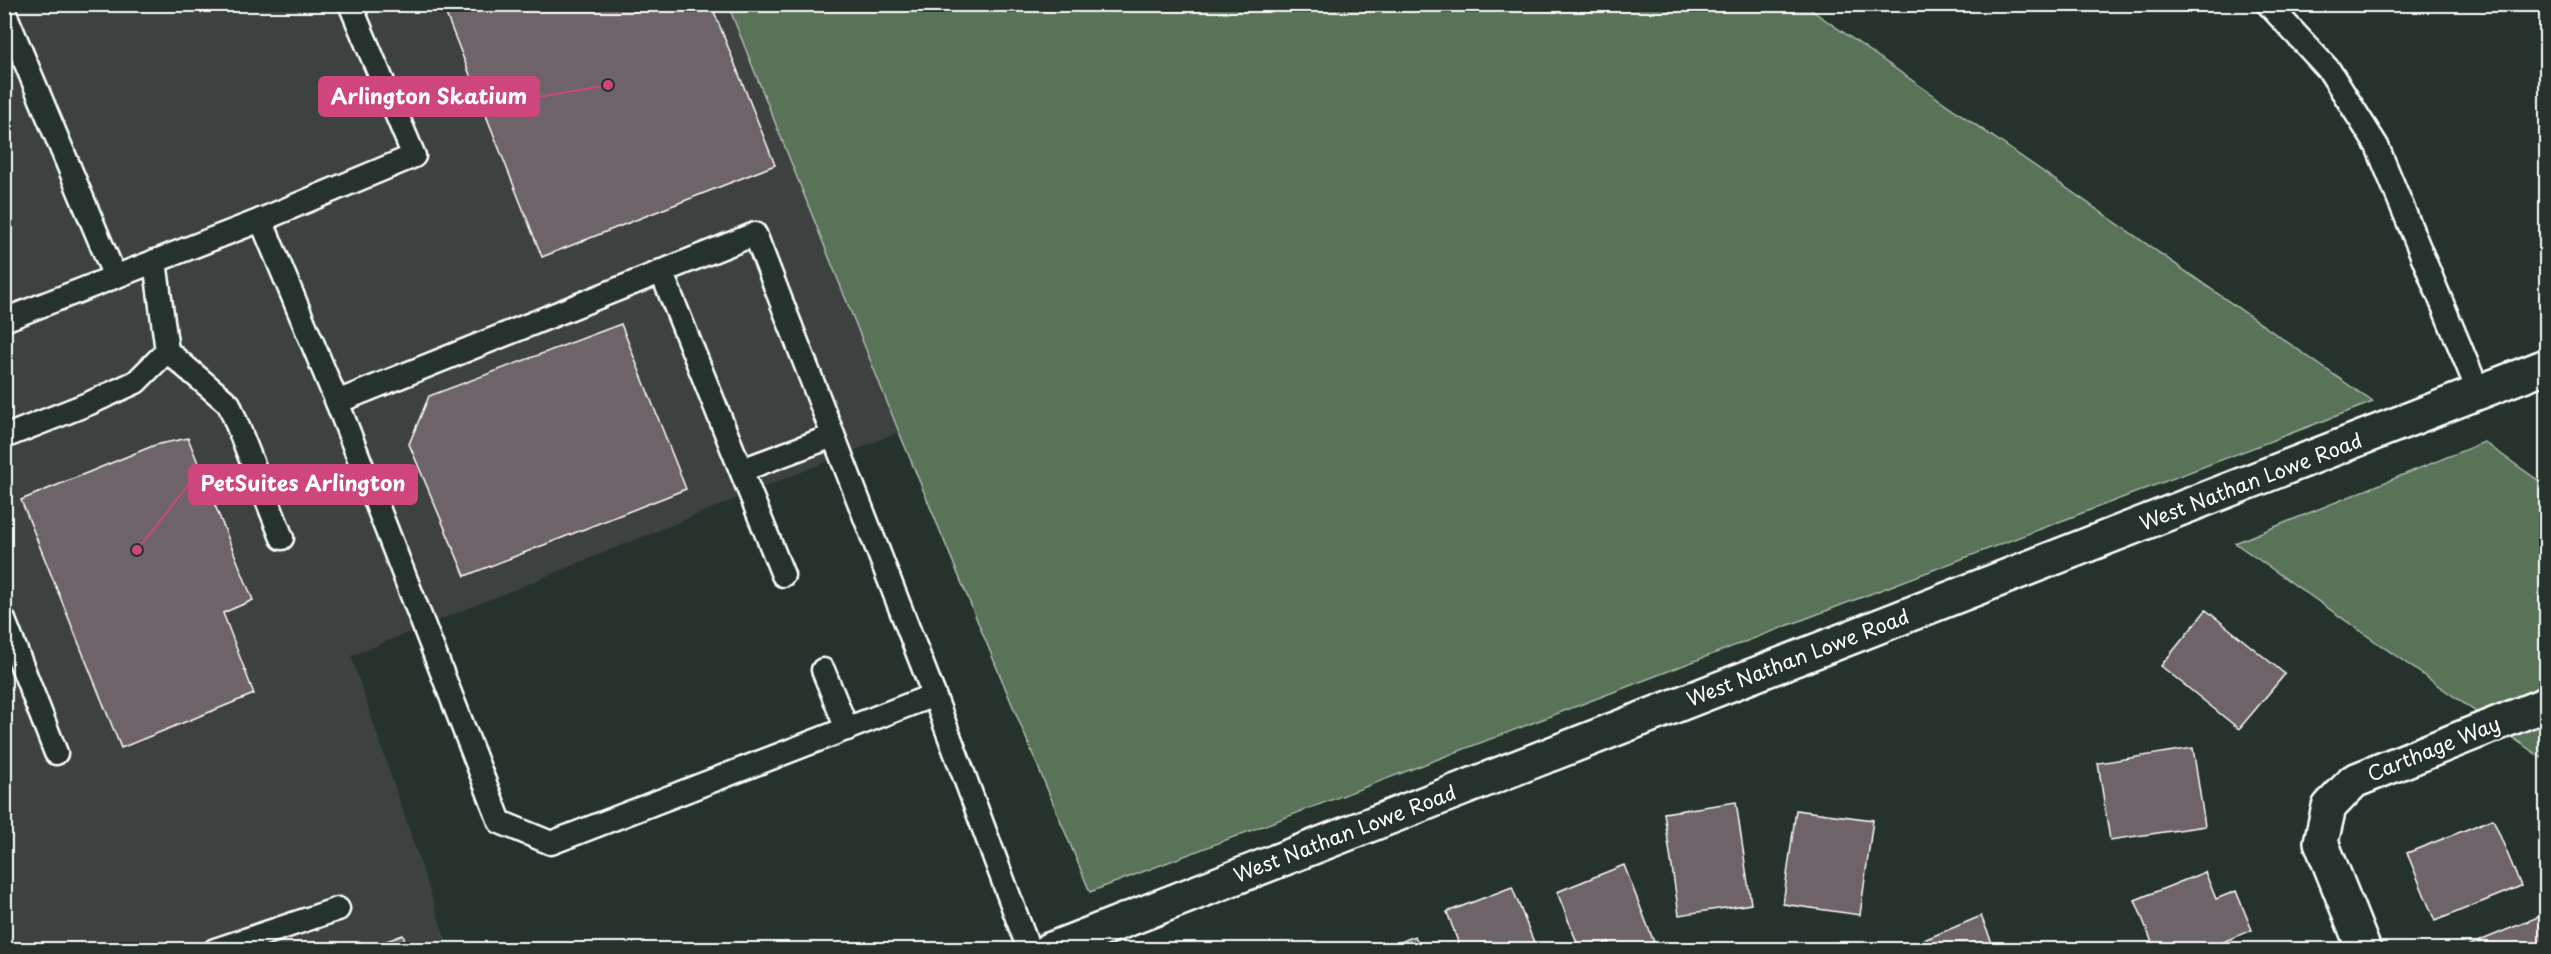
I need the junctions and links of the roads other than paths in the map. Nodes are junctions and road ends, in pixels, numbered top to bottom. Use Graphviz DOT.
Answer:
graph roads {
  1 [pos="350,4"];
  2 [pos="2268,4"];
  3 [pos="4,11"];
  4 [pos="261,220"];
  5 [pos="155,261"];
  6 [pos="661,271"];
  7 [pos="115,277"];
  8 [pos="4,320"];
  9 [pos="166,351"];
  10 [pos="2547,366"];
  11 [pos="2478,393"];
  12 [pos="337,402"];
  13 [pos="833,436"];
  14 [pos="4,437"];
  15 [pos="742,470"];
  16 [pos="282,538"];
  17 [pos="783,575"];
  18 [pos="4,620"];
  19 [pos="823,670"];
  20 [pos="934,695"];
  21 [pos="2547,704"];
  22 [pos="847,729"];
  23 [pos="56,753"];
  24 [pos="338,909"];
  25 [pos="215,950"];
  26 [pos="1029,950"];
  27 [pos="1049,950"];
  28 [pos="2364,950"];
  1 -- 4 [label="lane"];
  2 -- 11 [label="lane"];
  3 -- 7 [label="lane"];
  4 -- 5 [label="lane"];
  4 -- 12 [label="lane"];
  5 -- 7 [label="lane"];
  5 -- 9 [label="lane"];
  6 -- 12 [label="lane"];
  6 -- 13 [label="lane"];
  6 -- 15 [label="lane"];
  7 -- 8 [label="lane"];
  9 -- 14 [label="lane"];
  9 -- 16 [label="lane"];
  10 -- 11 [label="street, West Nathan Lowe Road"];
  11 -- 27 [label="street, West Nathan Lowe Road"];
  12 -- 22 [label="lane"];
  13 -- 15 [label="lane"];
  13 -- 20 [label="lane"];
  15 -- 17 [label="lane"];
  18 -- 23 [label="lane"];
  19 -- 22 [label="lane"];
  20 -- 22 [label="lane"];
  20 -- 26 [label="lane"];
  21 -- 28 [label="street, Carthage Way"];
  24 -- 25 [label="lane"];
}
